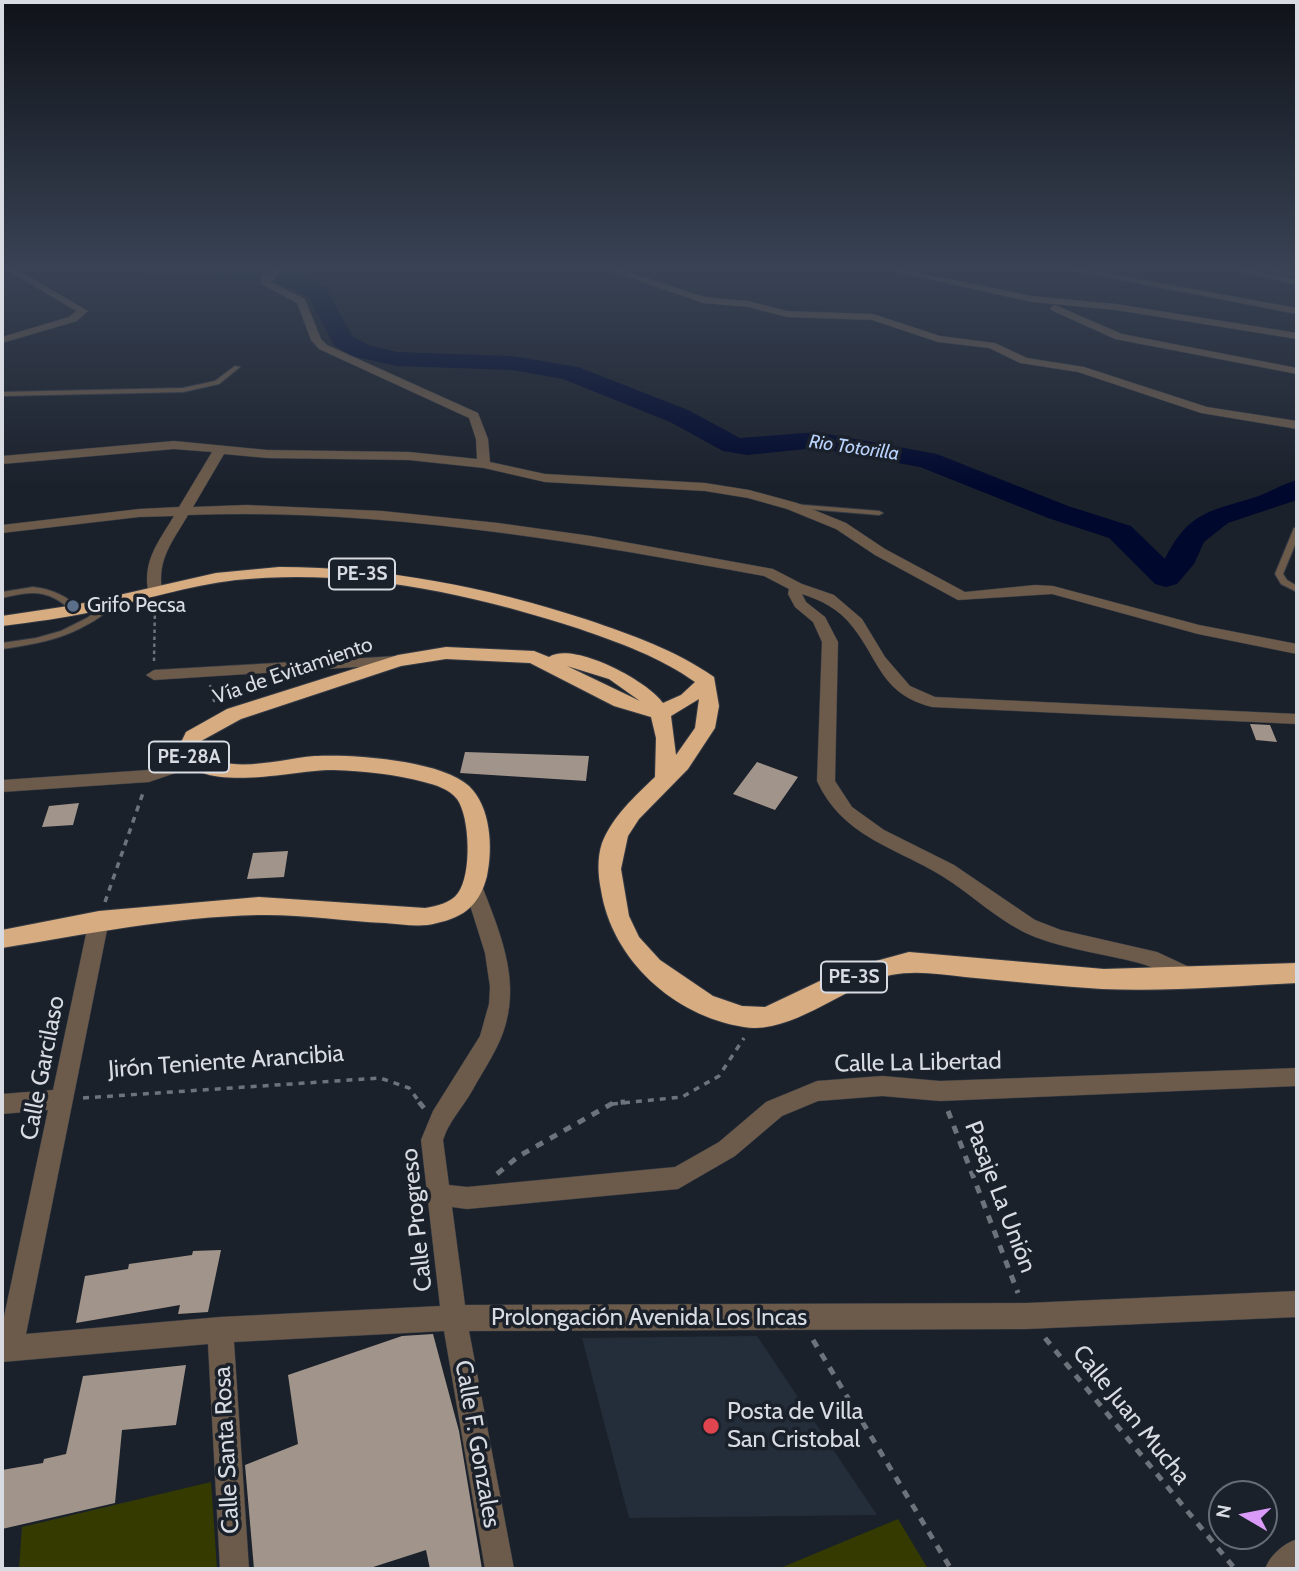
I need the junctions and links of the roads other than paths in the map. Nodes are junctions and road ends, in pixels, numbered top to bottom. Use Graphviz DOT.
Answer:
graph roads {
  1 [pos="318,342"];
  2 [pos="967,342"];
  3 [pos="1147,342"];
  4 [pos="237,368"];
  5 [pos="1297,371"];
  6 [pos="2,394"];
  7 [pos="1297,425"];
  8 [pos="220,449"];
  9 [pos="2,460"];
  10 [pos="484,464"];
  11 [pos="792,506"];
  12 [pos="186,509"];
  13 [pos="879,513"];
  14 [pos="2,529"];
  15 [pos="1297,530"];
  16 [pos="797,587"];
  17 [pos="1297,589"];
  18 [pos="155,590"];
  19 [pos="2,596"];
  20 [pos="118,599"];
  21 [pos="76,610"];
  22 [pos="2,621"];
  23 [pos="2,646"];
  24 [pos="1297,649"];
  25 [pos="398,661"];
  26 [pos="154,675"];
  27 [pos="707,681"];
  28 [pos="660,713"];
  29 [pos="1297,719"];
  30 [pos="193,761"];
  31 [pos="665,779"];
  32 [pos="2,786"];
  33 [pos="473,886"];
  34 [pos="99,920"];
  35 [pos="2,939"];
  36 [pos="1297,973"];
  37 [pos="1193,978"];
  38 [pos="1297,1077"];
  39 [pos="64,1099"];
  40 [pos="2,1104"];
  41 [pos="440,1195"];
  42 [pos="1297,1304"];
  43 [pos="454,1318"];
  44 [pos="220,1330"];
  45 [pos="6,1349"];
  46 [pos="1297,1553"];
  47 [pos="234,1569"];
  48 [pos="500,1569"];
  49 [pos="1279,1569"];
  1 -- 10 [label="street"];
  2 -- 7 [label="street"];
  3 -- 5 [label="street"];
  4 -- 6 [label="lane"];
  8 -- 9 [label="street"];
  8 -- 10 [label="street"];
  8 -- 12 [label="street"];
  10 -- 11 [label="street"];
  11 -- 13 [label="lane"];
  11 -- 24 [label="street"];
  12 -- 14 [label="street"];
  12 -- 16 [label="street"];
  12 -- 18 [label="street"];
  15 -- 17 [label="lane"];
  16 -- 29 [label="street"];
  16 -- 37 [label="street"];
  18 -- 20 [label="highway, PE-3S"];
  18 -- 27 [label="highway, PE-3S"];
  19 -- 21 [label="lane"];
  20 -- 21 [label="highway, PE-3S"];
  20 -- 23 [label="lane"];
  21 -- 22 [label="highway, PE-3S"];
  25 -- 26 [label="street"];
  25 -- 28 [label="highway, Vía de Evitamiento / PE-28A"];
  25 -- 30 [label="highway, Vía de Evitamiento / PE-28A"];
  27 -- 28 [label="highway"];
  27 -- 31 [label="highway"];
  28 -- 31 [label="highway"];
  30 -- 32 [label="street"];
  30 -- 33 [label="highway, PE-28A"];
  31 -- 37 [label="highway, PE-3S"];
  33 -- 34 [label="highway"];
  33 -- 41 [label="street, Calle Progreso"];
  34 -- 35 [label="highway"];
  34 -- 39 [label="street, Calle Garcilaso"];
  36 -- 37 [label="highway, PE-3S"];
  38 -- 41 [label="street, Calle La Libertad"];
  39 -- 40 [label="street"];
  39 -- 45 [label="street, Calle Garcilaso"];
  41 -- 43 [label="street, Calle Progreso"];
  42 -- 43 [label="street, Prolongación Avenida Los Incas"];
  43 -- 44 [label="street, Prolongación Avenida Los Incas"];
  43 -- 48 [label="street, Calle F. Gonzales"];
  44 -- 45 [label="street, Prolongación Avenida Los Incas"];
  44 -- 47 [label="street, Calle Santa Rosa"];
  46 -- 49 [label="street"];
}
